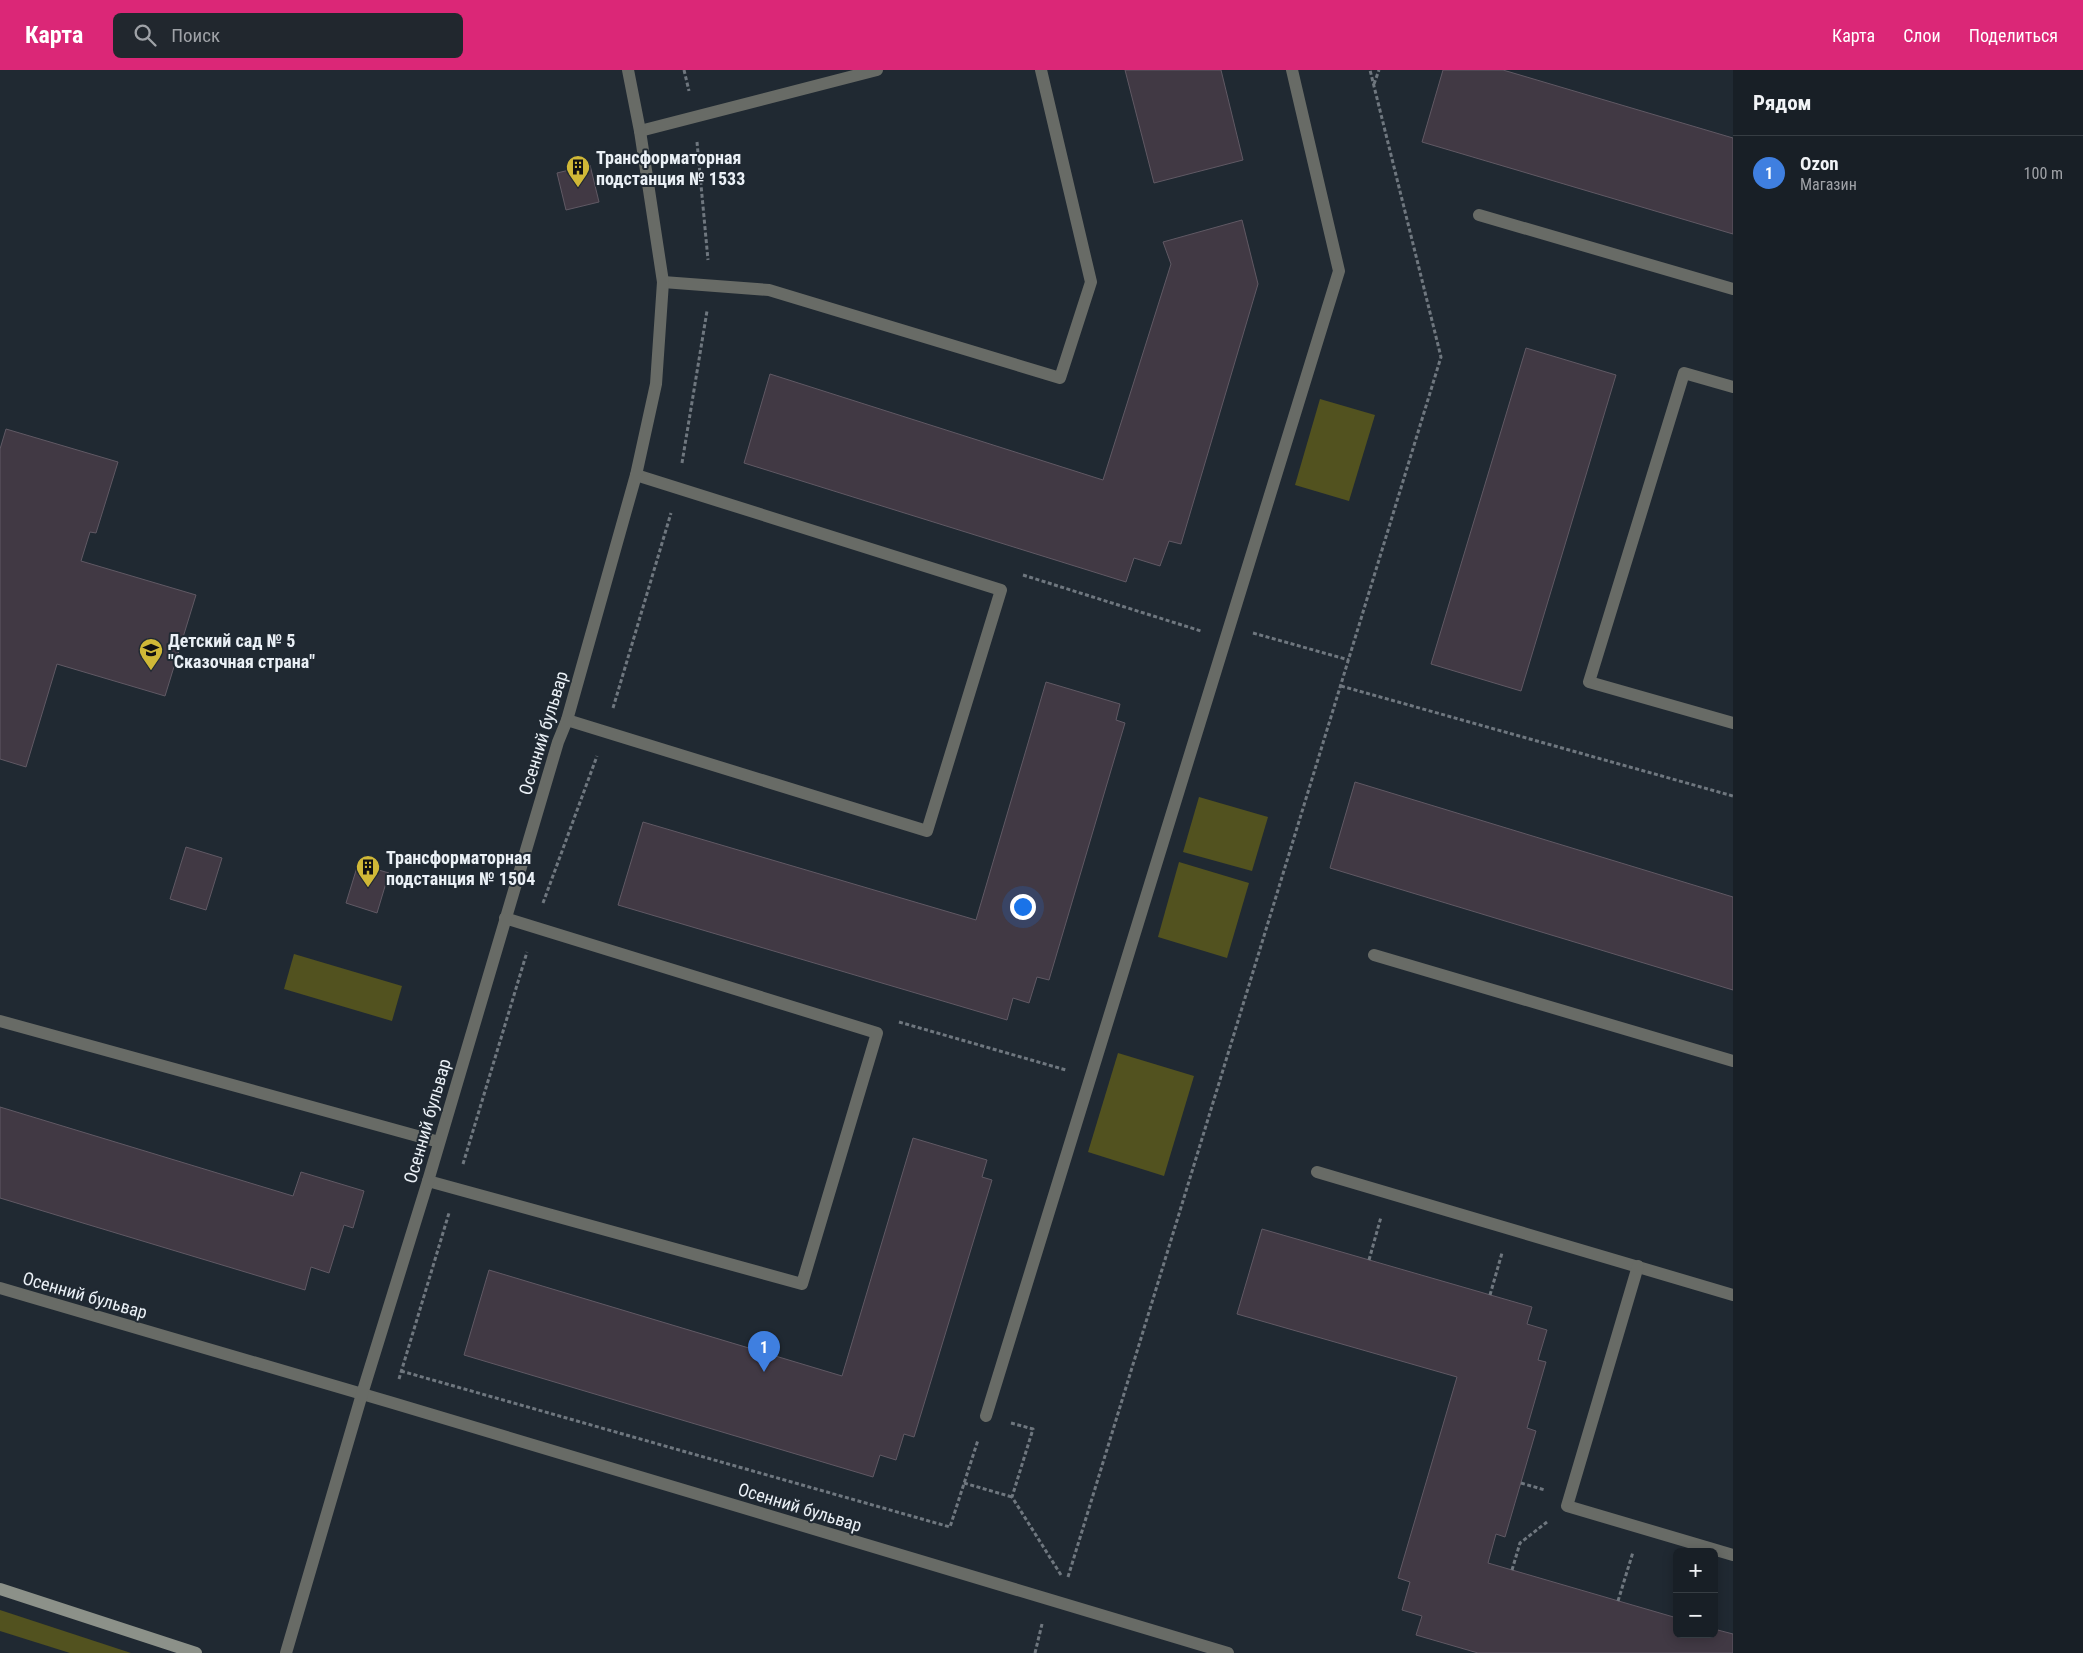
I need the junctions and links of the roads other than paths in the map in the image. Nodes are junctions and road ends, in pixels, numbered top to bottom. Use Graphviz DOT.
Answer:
graph roads {
  1 [pos="628,70"];
  2 [pos="877,70"];
  3 [pos="1041,70"];
  4 [pos="1292,70"];
  5 [pos="640,131"];
  6 [pos="1479,215"];
  7 [pos="664,282"];
  8 [pos="1733,289"];
  9 [pos="1733,387"];
  10 [pos="636,476"];
  11 [pos="567,720"];
  12 [pos="1733,723"];
  13 [pos="505,918"];
  14 [pos="1374,955"];
  15 [pos="0,1021"];
  16 [pos="1733,1061"];
  17 [pos="439,1142"];
  18 [pos="1317,1172"];
  19 [pos="428,1180"];
  20 [pos="1638,1266"];
  21 [pos="0,1288"];
  22 [pos="1733,1295"];
  23 [pos="362,1394"];
  24 [pos="986,1416"];
  25 [pos="1733,1555"];
  26 [pos="0,1589"];
  27 [pos="196,1653"];
  28 [pos="286,1653"];
  29 [pos="1228,1653"];
  1 -- 5 [label="street, Осенний бульвар"];
  2 -- 5 [label="street"];
  3 -- 7 [label="street"];
  4 -- 24 [label="street"];
  5 -- 7 [label="street, Осенний бульвар"];
  6 -- 8 [label="street"];
  7 -- 10 [label="street, Осенний бульвар"];
  9 -- 12 [label="street"];
  10 -- 11 [label="street, Осенний бульвар"];
  10 -- 11 [label="street"];
  11 -- 13 [label="street, Осенний бульвар"];
  13 -- 17 [label="street, Осенний бульвар"];
  13 -- 19 [label="street"];
  14 -- 16 [label="street"];
  15 -- 17 [label="street"];
  17 -- 19 [label="street, Осенний бульвар"];
  18 -- 20 [label="street"];
  19 -- 23 [label="street, Осенний бульвар"];
  20 -- 22 [label="street"];
  20 -- 25 [label="street"];
  21 -- 23 [label="street, Осенний бульвар"];
  23 -- 28 [label="street, Осенний бульвар"];
  23 -- 29 [label="street, Осенний бульвар"];
  26 -- 27 [label="main road"];
}
